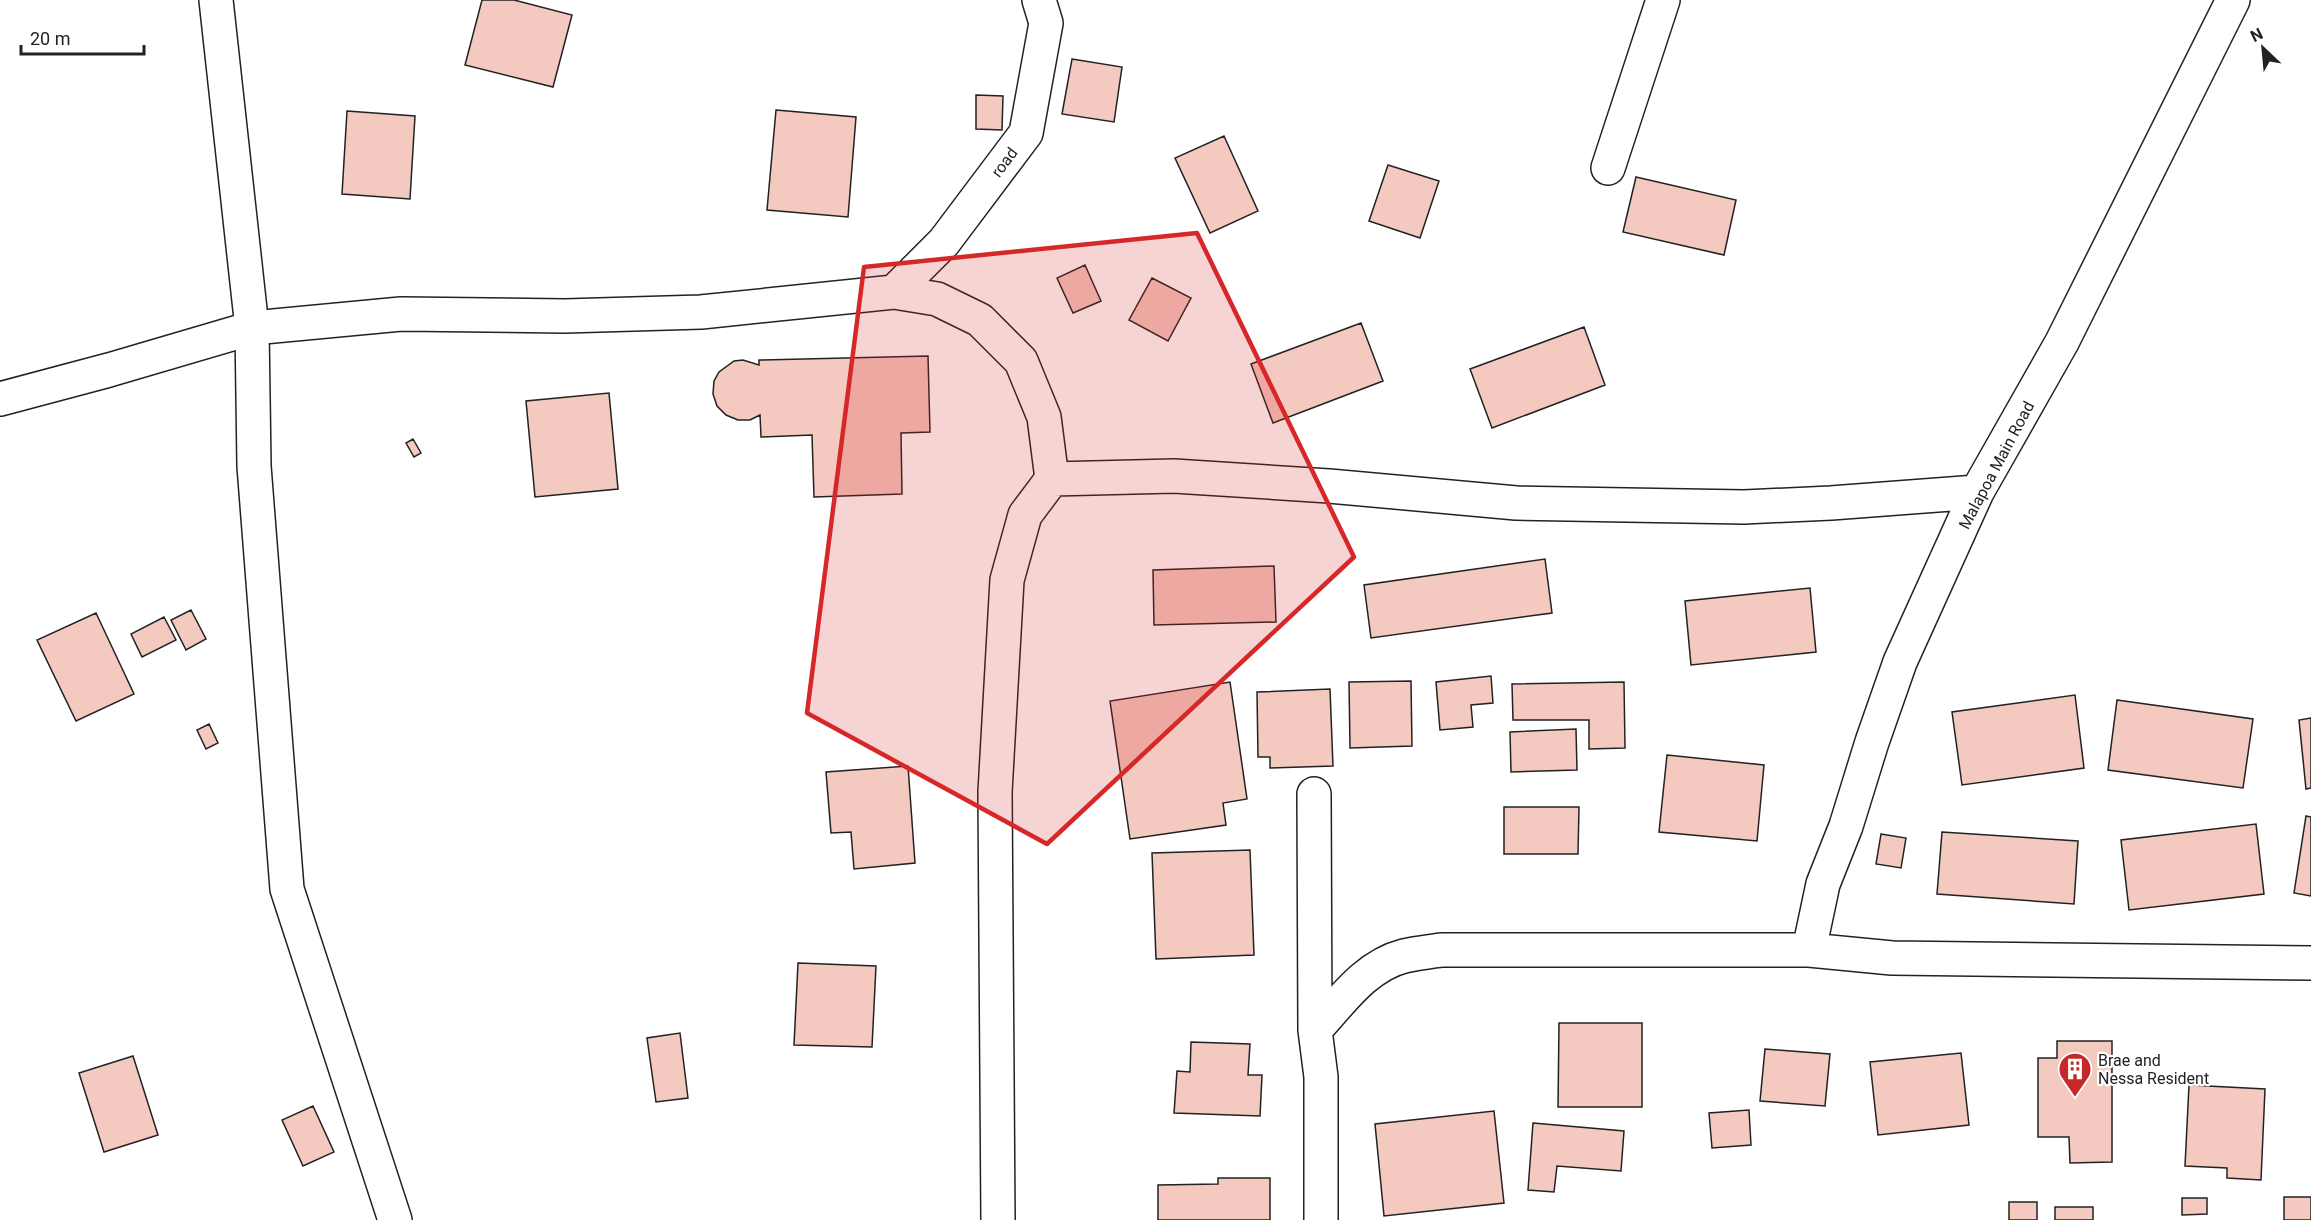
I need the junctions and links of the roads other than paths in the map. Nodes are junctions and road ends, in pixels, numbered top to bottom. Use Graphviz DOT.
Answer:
graph roads {
  1 [pos="216,0"];
  2 [pos="1039,0"];
  3 [pos="1663,0"];
  4 [pos="2233,0"];
  5 [pos="1608,168"];
  6 [pos="894,292"];
  7 [pos="252,328"];
  8 [pos="0,399"];
  9 [pos="1052,479"];
  10 [pos="1977,492"];
  11 [pos="1314,794"];
  12 [pos="1809,950"];
  13 [pos="2311,963"];
  14 [pos="1315,1030"];
  15 [pos="395,1220"];
  16 [pos="998,1220"];
  17 [pos="1321,1220"];
  1 -- 7 [label="street"];
  2 -- 6 [label="street, road"];
  3 -- 5 [label="street"];
  4 -- 10 [label="street, Malapoa Main Road"];
  6 -- 7 [label="street"];
  6 -- 9 [label="street"];
  7 -- 8 [label="street"];
  7 -- 15 [label="street"];
  9 -- 10 [label="street"];
  9 -- 16 [label="street"];
  10 -- 12 [label="street, Malapoa Main Road"];
  11 -- 14 [label="street"];
  12 -- 13 [label="street"];
  12 -- 14 [label="street"];
  14 -- 17 [label="street"];
}
